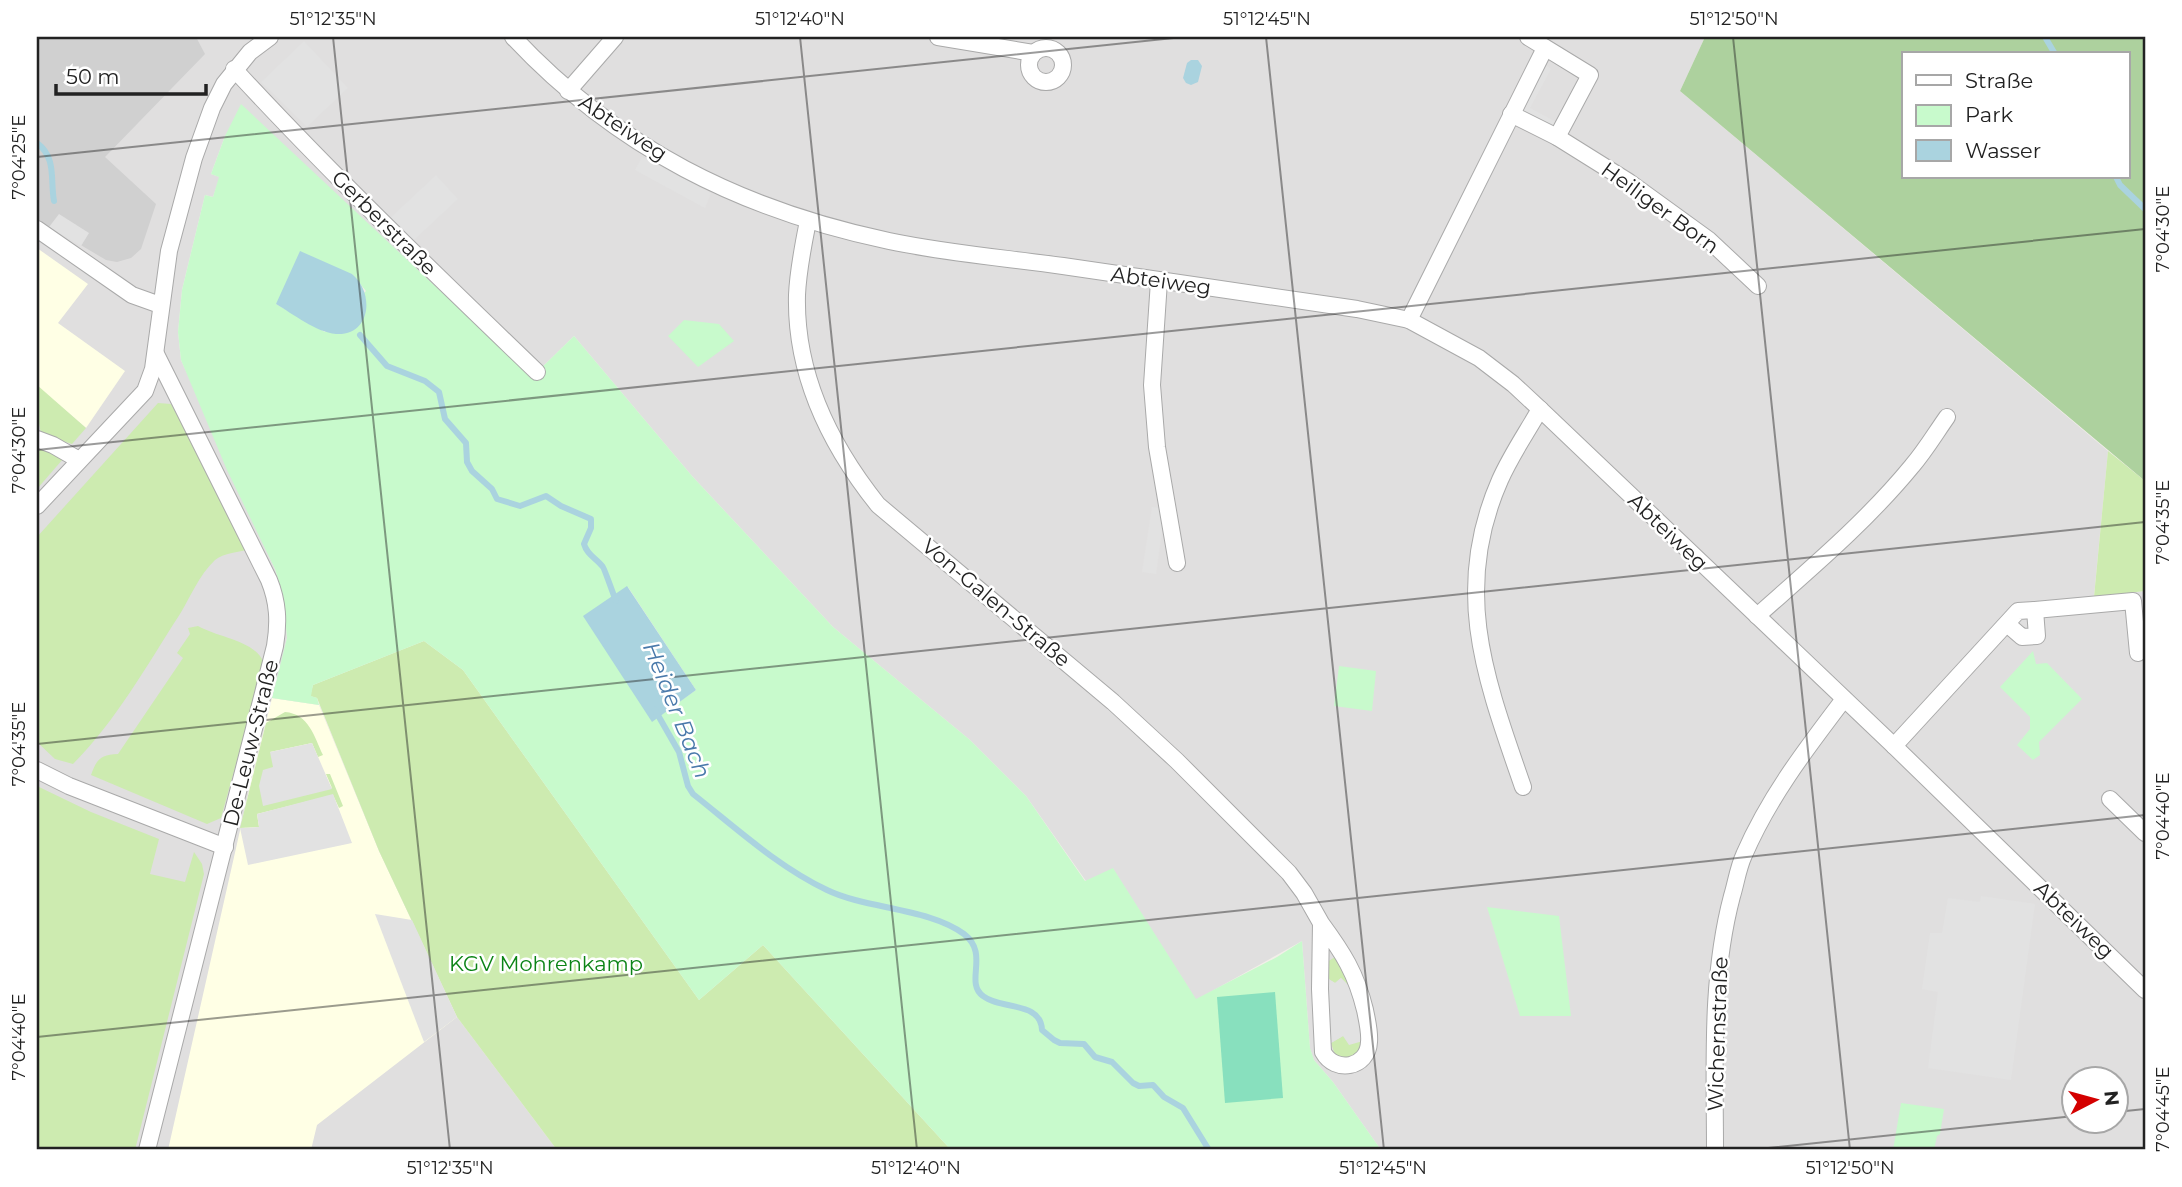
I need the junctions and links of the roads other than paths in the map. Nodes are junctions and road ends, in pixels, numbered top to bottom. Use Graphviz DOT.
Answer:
graph roads {
  1 [pos="270,37"];
  2 [pos="513,37"];
  3 [pos="615,37"];
  4 [pos="938,37"];
  5 [pos="1528,37"];
  6 [pos="1545,48"];
  7 [pos="1033,53"];
  8 [pos="234,69"];
  9 [pos="568,91"];
  10 [pos="1511,114"];
  11 [pos="1557,137"];
  12 [pos="808,221"];
  13 [pos="37,229"];
  14 [pos="1159,281"];
  15 [pos="1758,286"];
  16 [pos="160,305"];
  17 [pos="1409,320"];
  18 [pos="156,354"];
  19 [pos="537,372"];
  20 [pos="1540,410"];
  21 [pos="1947,417"];
  22 [pos="37,439"];
  23 [pos="79,460"];
  24 [pos="37,506"];
  25 [pos="1177,563"];
  26 [pos="2035,610"];
  27 [pos="1757,616"];
  28 [pos="2007,624"];
  29 [pos="2138,653"];
  30 [pos="1844,699"];
  31 [pos="1894,746"];
  32 [pos="37,770"];
  33 [pos="1522,787"];
  34 [pos="2110,799"];
  35 [pos="2145,833"];
  36 [pos="225,847"];
  37 [pos="1321,923"];
  38 [pos="2142,978"];
  39 [pos="147,1150"];
  40 [pos="1715,1150"];
  1 -- 8 [label="street"];
  2 -- 9 [label="street, Abteiweg"];
  3 -- 9 [label="street"];
  4 -- 7 [label="street"];
  5 -- 6 [label="street"];
  6 -- 10 [label="street"];
  6 -- 11 [label="street"];
  8 -- 16 [label="street"];
  8 -- 19 [label="street, Gerberstraße"];
  9 -- 12 [label="street, Abteiweg"];
  10 -- 11 [label="street, Heiliger Born"];
  10 -- 17 [label="street"];
  11 -- 15 [label="street, Heiliger Born"];
  12 -- 14 [label="street, Abteiweg"];
  12 -- 37 [label="street, Von-Galen-Straße"];
  13 -- 16 [label="street"];
  14 -- 17 [label="street, Abteiweg"];
  14 -- 25 [label="street"];
  16 -- 18 [label="street"];
  17 -- 20 [label="street, Abteiweg"];
  18 -- 23 [label="street"];
  18 -- 36 [label="street, De-Leuw-Straße"];
  20 -- 27 [label="street, Abteiweg"];
  20 -- 33 [label="street"];
  21 -- 27 [label="street"];
  22 -- 23 [label="street"];
  23 -- 24 [label="street"];
  26 -- 28 [label="street"];
  26 -- 28 [label="street"];
  26 -- 29 [label="street"];
  27 -- 30 [label="street, Abteiweg"];
  28 -- 31 [label="street"];
  30 -- 31 [label="street, Abteiweg"];
  30 -- 40 [label="street, Wichernstraße"];
  31 -- 38 [label="street, Abteiweg"];
  32 -- 36 [label="street"];
  34 -- 35 [label="street"];
  36 -- 39 [label="street, De-Leuw-Straße"];
  37 -- 37 [label="street, Von-Galen-Straße"];
}
